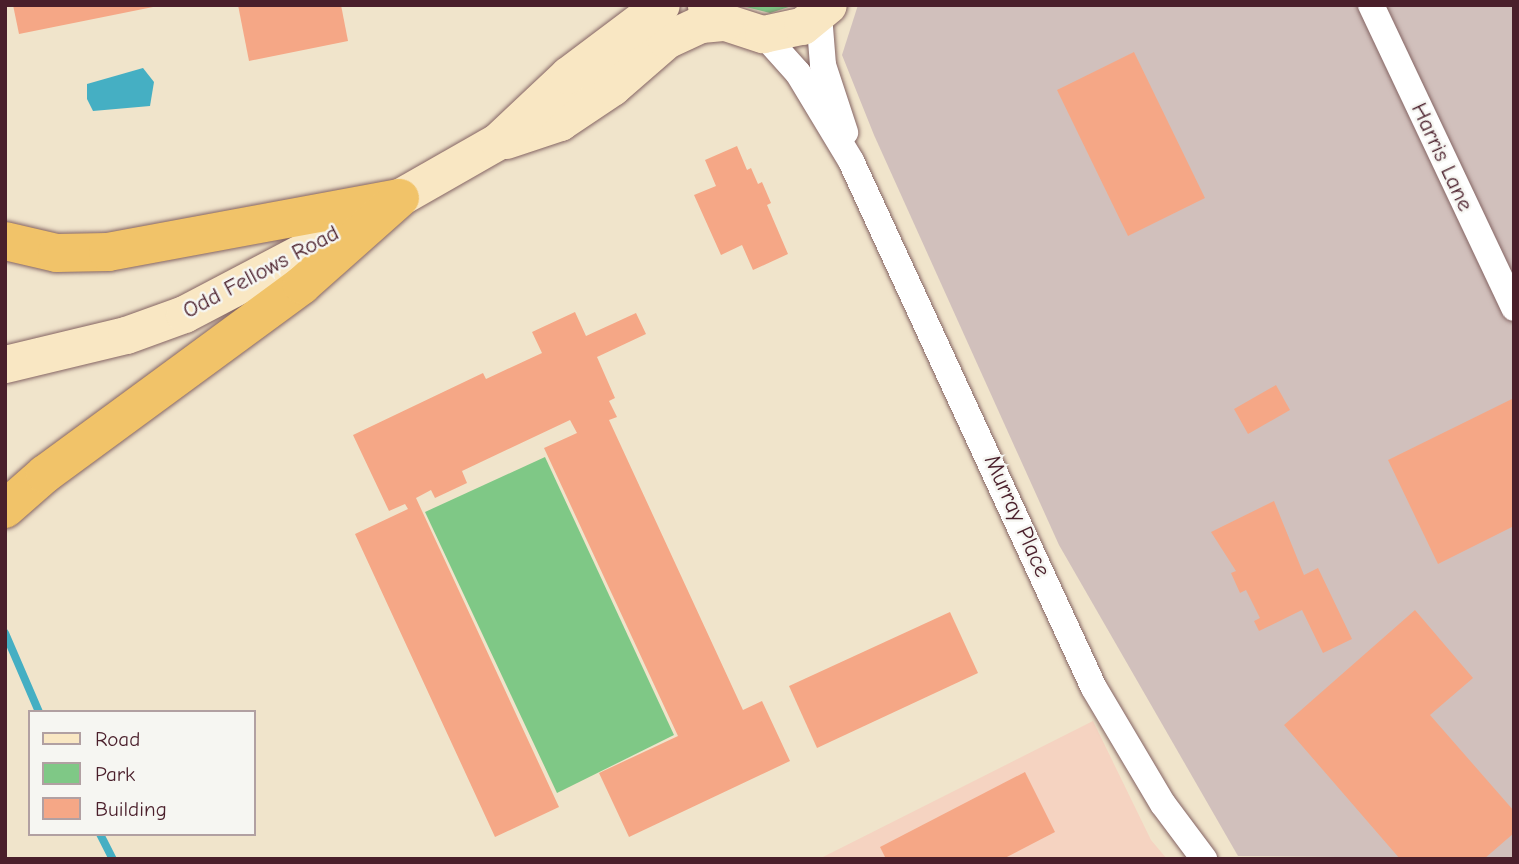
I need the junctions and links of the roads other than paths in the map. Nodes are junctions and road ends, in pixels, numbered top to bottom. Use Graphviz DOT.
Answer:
graph roads {
  1 [pos="661,5"];
  2 [pos="1371,5"];
  3 [pos="823,10"];
  4 [pos="715,14"];
  5 [pos="763,34"];
  6 [pos="498,141"];
  7 [pos="851,161"];
  8 [pos="400,198"];
  9 [pos="5,241"];
  10 [pos="1514,308"];
  11 [pos="7,364"];
  12 [pos="5,509"];
  13 [pos="1204,859"];
  1 -- 6 [label="main road, Odd Fellows Road"];
  2 -- 10 [label="street, Harris Lane"];
  3 -- 5 [label="main road"];
  3 -- 7 [label="street, Murray Place"];
  4 -- 5 [label="main road"];
  4 -- 6 [label="main road, Odd Fellows Road"];
  5 -- 7 [label="street, Murray Place"];
  6 -- 8 [label="main road, Odd Fellows Road"];
  7 -- 13 [label="street, Murray Place"];
  8 -- 9 [label="highway"];
  8 -- 11 [label="main road, Odd Fellows Road"];
  8 -- 12 [label="highway"];
}
